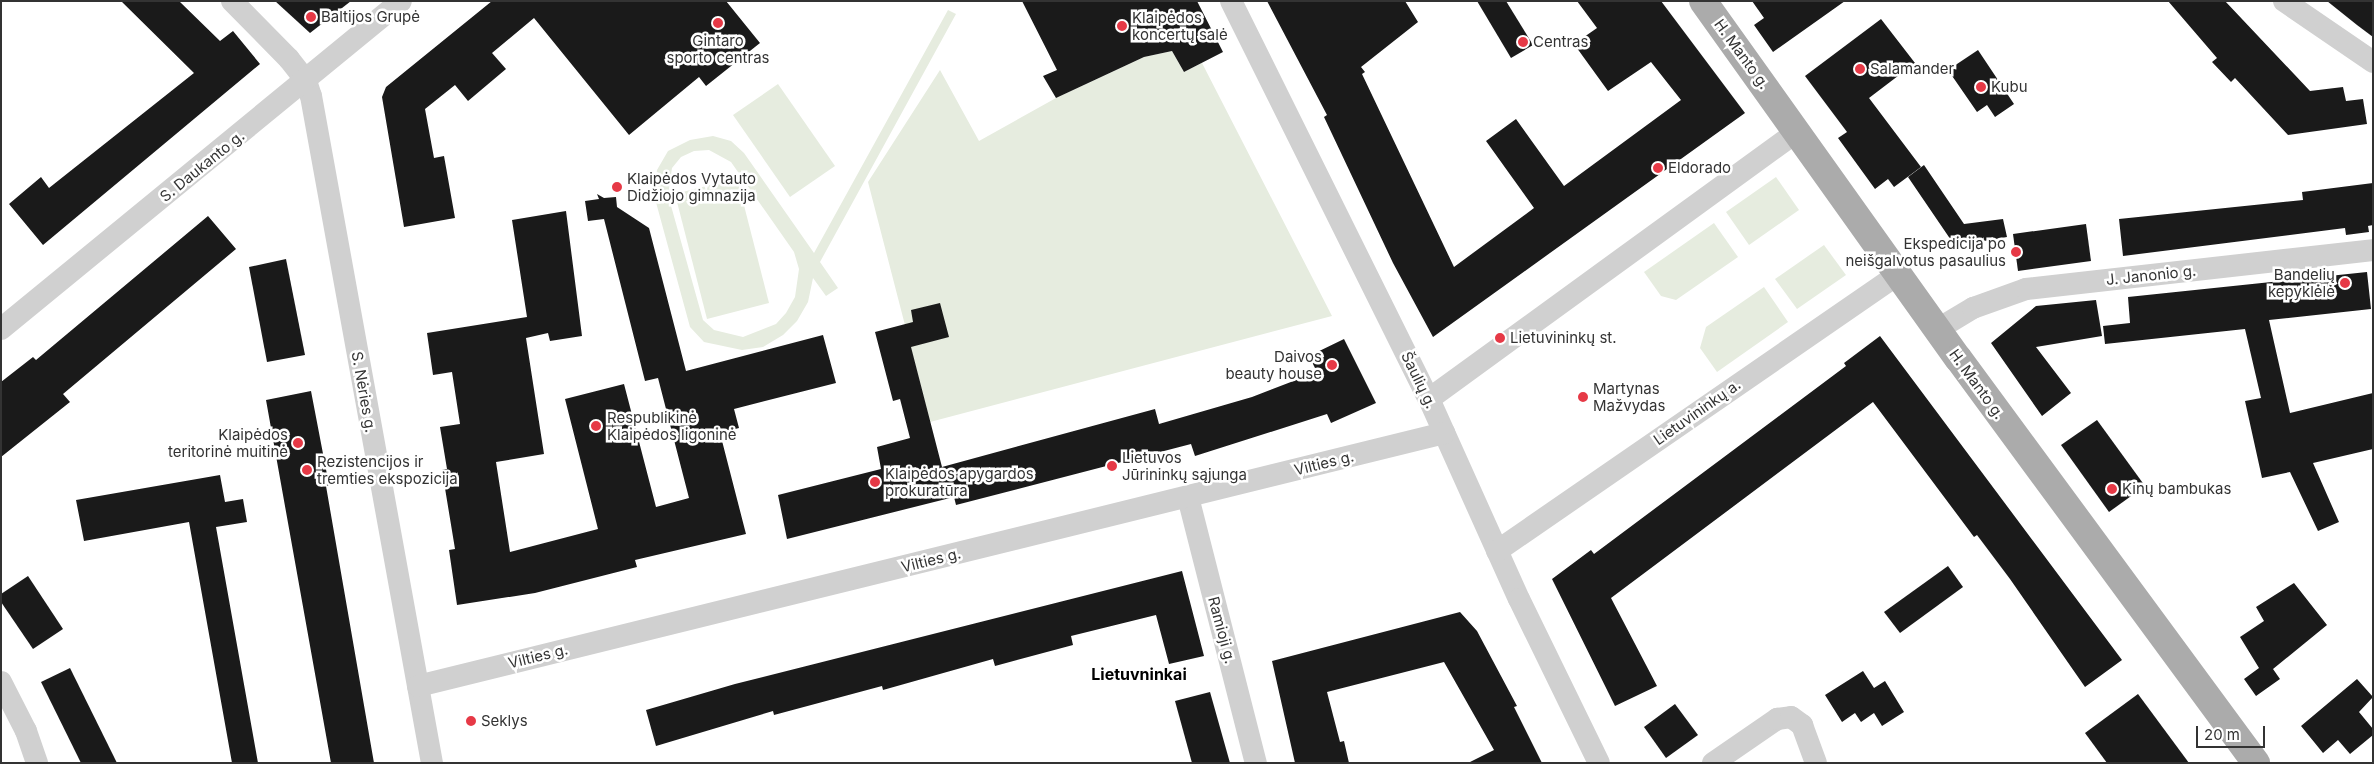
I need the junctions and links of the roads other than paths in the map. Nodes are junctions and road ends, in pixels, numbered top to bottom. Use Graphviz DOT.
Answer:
graph roads {
  1 [pos="232,1"];
  2 [pos="402,1"];
  3 [pos="1231,1"];
  4 [pos="1703,1"];
  5 [pos="2284,1"];
  6 [pos="2373,62"];
  7 [pos="306,82"];
  8 [pos="1797,132"];
  9 [pos="2373,250"];
  10 [pos="1898,274"];
  11 [pos="1,329"];
  12 [pos="1938,329"];
  13 [pos="1429,400"];
  14 [pos="1444,432"];
  15 [pos="1188,497"];
  16 [pos="1496,551"];
  17 [pos="1,682"];
  18 [pos="418,686"];
  19 [pos="37,763"];
  20 [pos="432,763"];
  21 [pos="1256,763"];
  22 [pos="1599,763"];
  23 [pos="1713,763"];
  24 [pos="1816,763"];
  25 [pos="2256,763"];
  1 -- 7 [label="street"];
  2 -- 7 [label="street, S. Daukanto g."];
  3 -- 13 [label="street, Šaulių g."];
  4 -- 8 [label="main road, H. Manto g."];
  5 -- 6 [label="street"];
  7 -- 11 [label="street, S. Daukanto g."];
  7 -- 18 [label="street, S. Nėries g."];
  8 -- 10 [label="main road, H. Manto g."];
  8 -- 13 [label="street"];
  9 -- 12 [label="street, J. Janonio g."];
  10 -- 12 [label="main road, H. Manto g."];
  10 -- 16 [label="street, Lietuvininkų a."];
  12 -- 25 [label="main road, H. Manto g."];
  13 -- 14 [label="street, Šaulių g."];
  14 -- 15 [label="street, Vilties g."];
  14 -- 16 [label="street, Šaulių g."];
  15 -- 18 [label="street, Vilties g."];
  15 -- 21 [label="street, Ramioji g."];
  16 -- 22 [label="street, Šaulių g."];
  17 -- 19 [label="street"];
  18 -- 20 [label="street, S. Nėries g."];
  23 -- 24 [label="street"];
}
